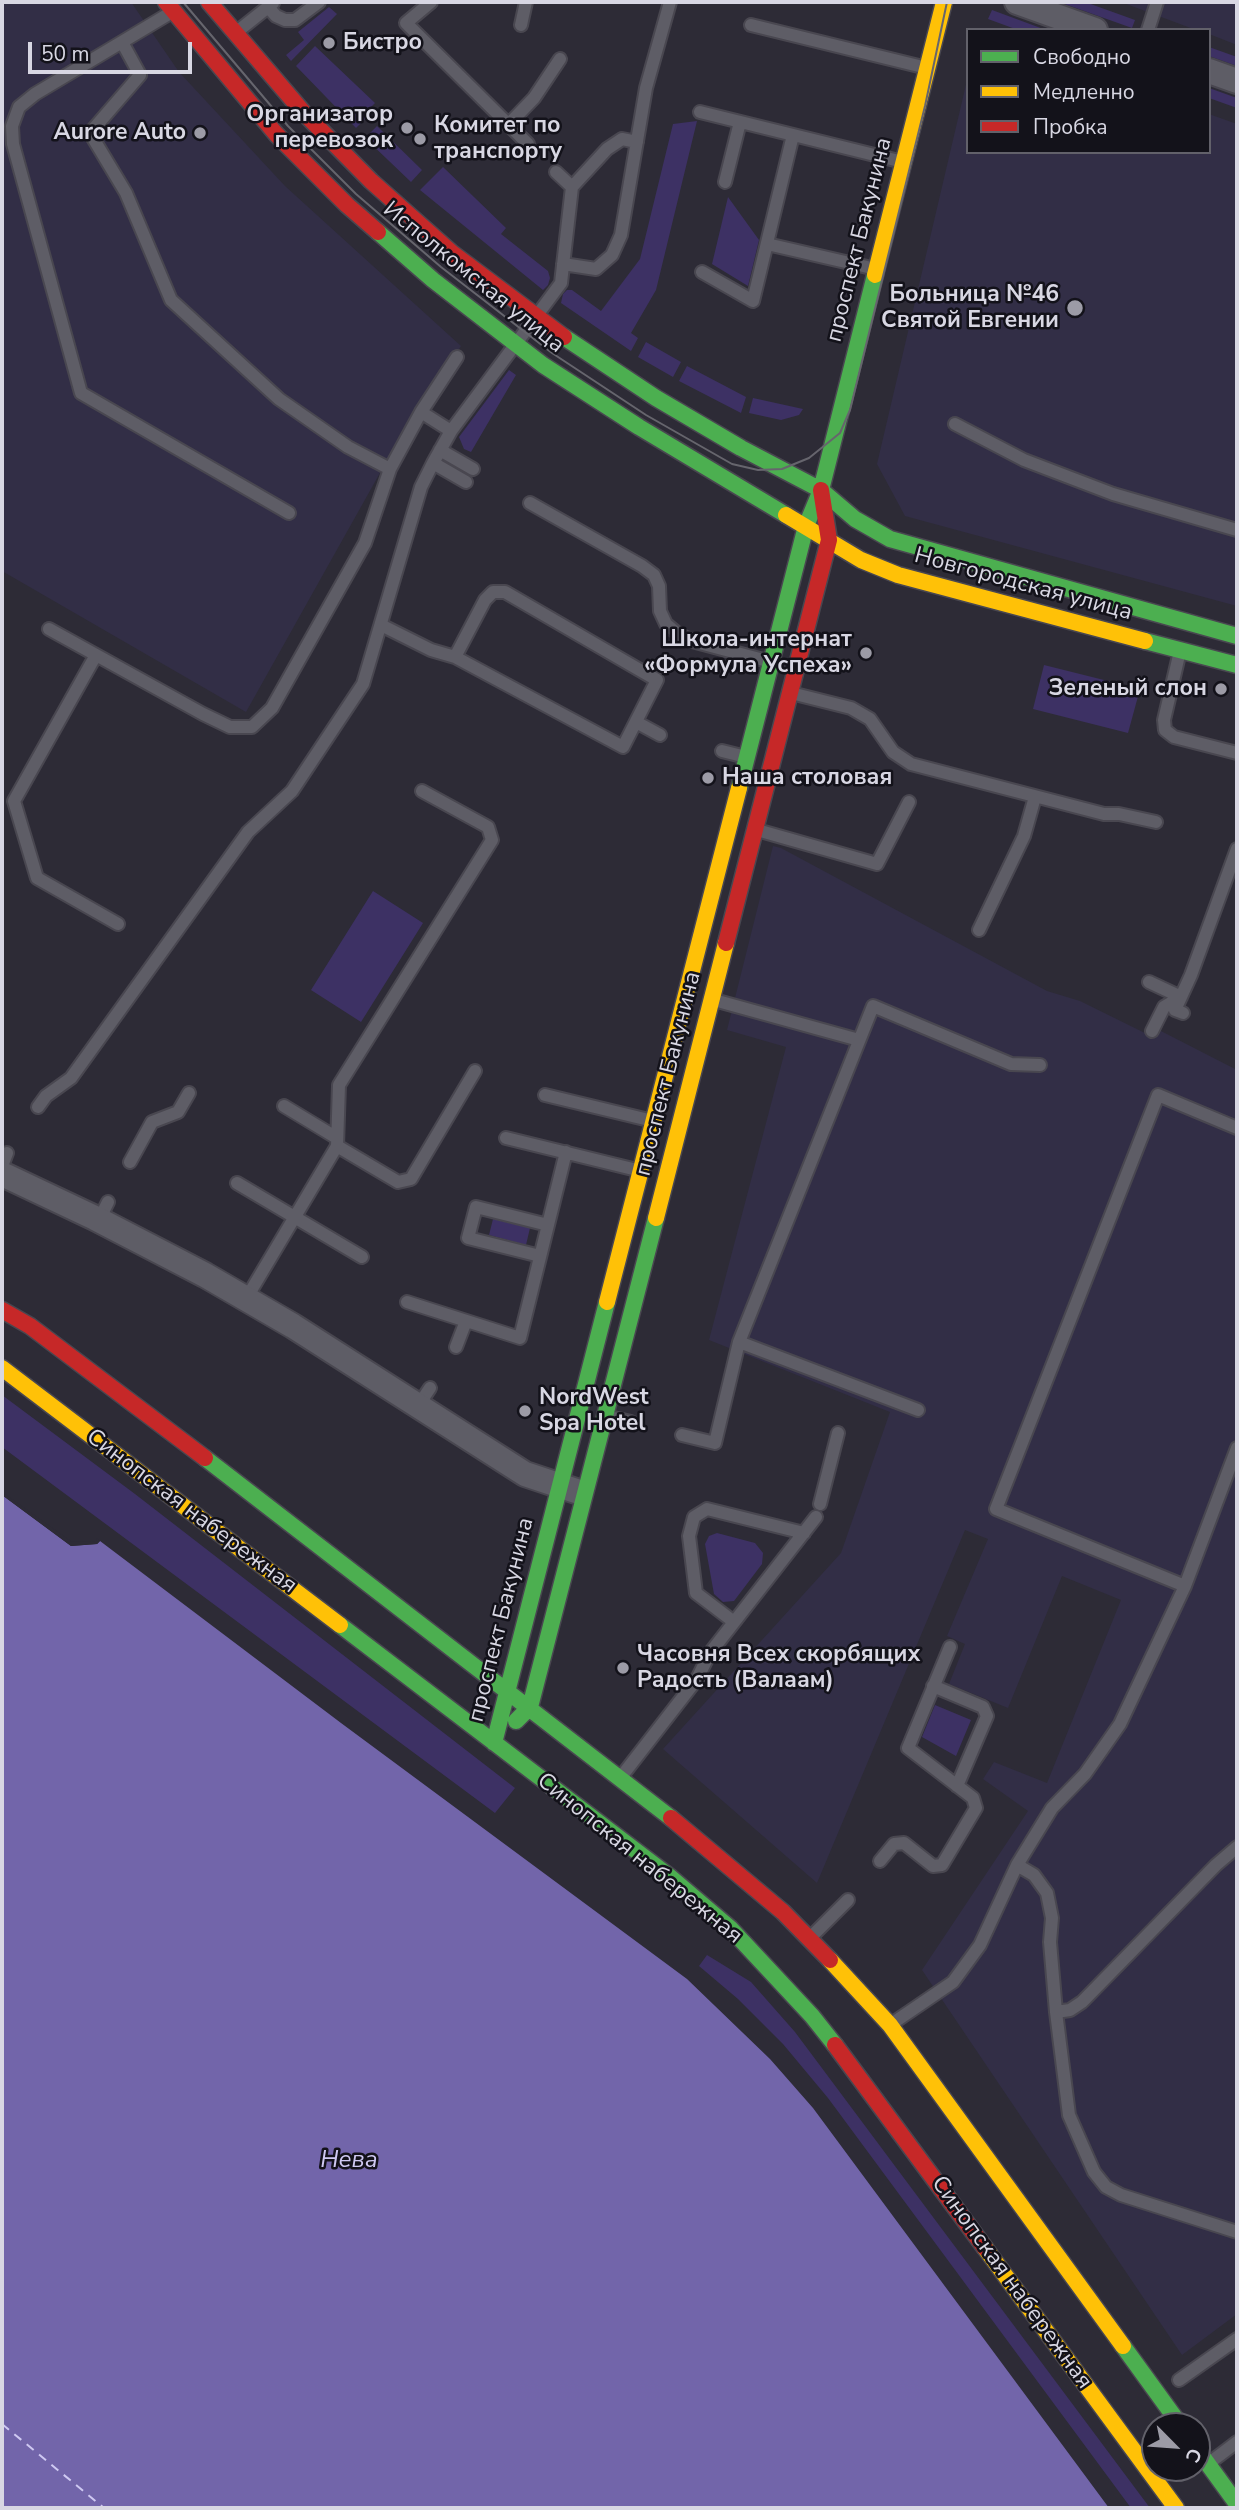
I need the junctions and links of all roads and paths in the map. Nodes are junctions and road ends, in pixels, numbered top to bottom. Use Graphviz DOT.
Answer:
graph roads {
  1 [pos="209,2"];
  2 [pos="319,2"];
  3 [pos="431,2"];
  4 [pos="526,2"];
  5 [pos="670,2"];
  6 [pos="944,2"];
  7 [pos="1017,2"];
  8 [pos="1157,2"];
  9 [pos="271,4"];
  10 [pos="174,5"];
  11 [pos="521,25"];
  12 [pos="751,25"];
  13 [pos="1089,28"];
  14 [pos="1150,28"];
  15 [pos="234,34"];
  16 [pos="122,42"];
  17 [pos="560,59"];
  18 [pos="927,68"];
  19 [pos="1211,72"];
  20 [pos="1237,81"];
  21 [pos="700,112"];
  22 [pos="740,122"];
  23 [pos="508,125"];
  24 [pos="793,135"];
  25 [pos="637,142"];
  26 [pos="7,145"];
  27 [pos="528,145"];
  28 [pos="903,162"];
  29 [pos="556,172"];
  30 [pos="725,183"];
  31 [pos="572,187"];
  32 [pos="768,244"];
  33 [pos="563,264"];
  34 [pos="877,269"];
  35 [pos="702,272"];
  36 [pos="535,317"];
  37 [pos="516,344"];
  38 [pos="457,357"];
  39 [pos="421,412"];
  40 [pos="955,424"];
  41 [pos="451,431"];
  42 [pos="440,450"];
  43 [pos="433,463"];
  44 [pos="390,469"];
  45 [pos="473,470"];
  46 [pos="466,482"];
  47 [pos="821,490"];
  48 [pos="530,503"];
  49 [pos="289,513"];
  50 [pos="806,526"];
  51 [pos="1237,530"];
  52 [pos="829,540"];
  53 [pos="381,625"];
  54 [pos="49,629"];
  55 [pos="1237,636"];
  56 [pos="1180,650"];
  57 [pos="96,655"];
  58 [pos="455,657"];
  59 [pos="772,662"];
  60 [pos="1237,665"];
  61 [pos="797,668"];
  62 [pos="765,686"];
  63 [pos="791,693"];
  64 [pos="636,722"];
  65 [pos="660,735"];
  66 [pos="722,751"];
  67 [pos="1237,753"];
  68 [pos="747,757"];
  69 [pos="772,763"];
  70 [pos="422,791"];
  71 [pos="1035,797"];
  72 [pos="909,802"];
  73 [pos="1156,822"];
  74 [pos="731,823"];
  75 [pos="755,829"];
  76 [pos="1237,849"];
  77 [pos="118,924"];
  78 [pos="979,930"];
  79 [pos="1149,982"];
  80 [pos="687,993"];
  81 [pos="1181,996"];
  82 [pos="712,1000"];
  83 [pos="1184,1013"];
  84 [pos="1152,1031"];
  85 [pos="859,1040"];
  86 [pos="1040,1065"];
  87 [pos="475,1071"];
  88 [pos="188,1093"];
  89 [pos="545,1096"];
  90 [pos="284,1106"];
  91 [pos="38,1107"];
  92 [pos="653,1122"];
  93 [pos="1237,1128"];
  94 [pos="506,1138"];
  95 [pos="337,1142"];
  96 [pos="566,1153"];
  97 [pos="130,1162"];
  98 [pos="4,1164"];
  99 [pos="2,1166"];
  100 [pos="641,1171"];
  101 [pos="237,1183"];
  102 [pos="296,1216"];
  103 [pos="548,1225"];
  104 [pos="362,1256"];
  105 [pos="540,1256"];
  106 [pos="2,1294"];
  107 [pos="246,1299"];
  108 [pos="407,1303"];
  109 [pos="2,1310"];
  110 [pos="466,1321"];
  111 [pos="30,1325"];
  112 [pos="739,1342"];
  113 [pos="456,1347"];
  114 [pos="2,1368"];
  115 [pos="918,1410"];
  116 [pos="605,1416"];
  117 [pos="631,1422"];
  118 [pos="838,1433"];
  119 [pos="682,1435"];
  120 [pos="1237,1448"];
  121 [pos="560,1487"];
  122 [pos="585,1493"];
  123 [pos="804,1532"];
  124 [pos="1185,1586"];
  125 [pos="734,1622"];
  126 [pos="950,1647"];
  127 [pos="933,1686"];
  128 [pos="508,1690"];
  129 [pos="530,1707"];
  130 [pos="494,1743"];
  131 [pos="620,1778"];
  132 [pos="957,1786"];
  133 [pos="1237,1847"];
  134 [pos="880,1861"];
  135 [pos="1017,1865"];
  136 [pos="848,1900"];
  137 [pos="809,1939"];
  138 [pos="1056,2012"];
  139 [pos="890,2025"];
  140 [pos="1237,2232"];
  141 [pos="1237,2339"];
  142 [pos="1179,2380"];
  143 [pos="1171,2412"];
  144 [pos="1237,2442"];
  145 [pos="1211,2462"];
  146 [pos="1211,2468"];
  147 [pos="1237,2504"];
  148 [pos="1175,2508"];
  1 -- 15 [label="street, Исполкомская улица"];
  2 -- 9 [label="lane"];
  3 -- 23 [label="lane"];
  4 -- 11 [label="lane"];
  5 -- 25 [label="lane"];
  6 -- 18 [label="street, проспект Бакунина"];
  7 -- 13 [label="street"];
  8 -- 14 [label="lane"];
  9 -- 15 [label="lane"];
  10 -- 16 [label="lane"];
  10 -- 37 [label="street, Исполкомская улица"];
  12 -- 18 [label="lane"];
  15 -- 36 [label="street, Исполкомская улица"];
  16 -- 26 [label="lane"];
  16 -- 44 [label="lane"];
  17 -- 23 [label="lane"];
  18 -- 28 [label="street, проспект Бакунина"];
  19 -- 20 [label="street"];
  21 -- 22 [label="lane"];
  22 -- 24 [label="lane"];
  22 -- 30 [label="lane"];
  23 -- 27 [label="lane"];
  24 -- 28 [label="lane"];
  24 -- 32 [label="lane"];
  25 -- 31 [label="lane"];
  25 -- 33 [label="lane"];
  26 -- 49 [label="lane"];
  28 -- 34 [label="street, проспект Бакунина"];
  29 -- 31 [label="lane"];
  31 -- 33 [label="lane"];
  32 -- 34 [label="lane"];
  32 -- 35 [label="lane"];
  33 -- 36 [label="lane"];
  34 -- 47 [label="street, проспект Бакунина"];
  36 -- 37 [label="lane"];
  36 -- 47 [label="street, Исполкомская улица"];
  37 -- 41 [label="lane"];
  37 -- 50 [label="street, Исполкомская улица"];
  38 -- 39 [label="lane"];
  39 -- 41 [label="lane"];
  39 -- 44 [label="lane"];
  40 -- 51 [label="lane"];
  41 -- 42 [label="lane"];
  42 -- 43 [label="lane"];
  42 -- 45 [label="lane"];
  43 -- 46 [label="lane"];
  43 -- 53 [label="lane"];
  44 -- 57 [label="lane"];
  47 -- 50 [label="street, проспект Бакунина"];
  47 -- 52 [label="street, проспект Бакунина"];
  47 -- 55 [label="street, Новгородская улица"];
  48 -- 59 [label="lane"];
  50 -- 52 [label="street, Новгородская улица"];
  50 -- 59 [label="street, проспект Бакунина"];
  52 -- 56 [label="street, Новгородская улица"];
  52 -- 61 [label="street, проспект Бакунина"];
  53 -- 58 [label="lane"];
  53 -- 91 [label="lane"];
  54 -- 57 [label="lane"];
  56 -- 60 [label="street, Новгородская улица"];
  56 -- 67 [label="lane"];
  57 -- 77 [label="lane"];
  58 -- 64 [label="lane"];
  58 -- 64 [label="lane"];
  59 -- 61 [label="lane"];
  59 -- 62 [label="street, проспект Бакунина"];
  61 -- 63 [label="street, проспект Бакунина"];
  62 -- 63 [label="lane"];
  62 -- 68 [label="street, проспект Бакунина"];
  63 -- 69 [label="street, проспект Бакунина"];
  63 -- 71 [label="lane"];
  64 -- 65 [label="lane"];
  66 -- 68 [label="lane"];
  68 -- 69 [label="lane"];
  68 -- 74 [label="street, проспект Бакунина"];
  69 -- 75 [label="street, проспект Бакунина"];
  70 -- 95 [label="lane"];
  71 -- 73 [label="lane"];
  71 -- 78 [label="lane"];
  72 -- 75 [label="lane"];
  74 -- 75 [label="lane"];
  74 -- 80 [label="street, проспект Бакунина"];
  75 -- 82 [label="street, проспект Бакунина"];
  76 -- 81 [label="lane"];
  79 -- 81 [label="lane"];
  80 -- 82 [label="lane"];
  80 -- 92 [label="street, проспект Бакунина"];
  81 -- 83 [label="lane"];
  81 -- 84 [label="lane"];
  82 -- 85 [label="lane"];
  82 -- 116 [label="street, проспект Бакунина"];
  85 -- 86 [label="lane"];
  85 -- 112 [label="lane"];
  87 -- 95 [label="lane"];
  88 -- 97 [label="lane"];
  89 -- 92 [label="lane"];
  90 -- 95 [label="lane"];
  92 -- 100 [label="street, проспект Бакунина"];
  93 -- 124 [label="lane"];
  94 -- 96 [label="lane"];
  95 -- 102 [label="lane"];
  96 -- 100 [label="lane"];
  96 -- 103 [label="lane"];
  98 -- 99 [label="lane"];
  98 -- 107 [label="street"];
  100 -- 121 [label="street, проспект Бакунина"];
  101 -- 102 [label="lane"];
  102 -- 104 [label="lane"];
  102 -- 107 [label="lane"];
  103 -- 105 [label="lane"];
  103 -- 105 [label="lane"];
  105 -- 110 [label="lane"];
  106 -- 111 [label="street"];
  107 -- 121 [label="street"];
  108 -- 110 [label="lane"];
  109 -- 111 [label="street"];
  110 -- 113 [label="lane"];
  111 -- 128 [label="street"];
  112 -- 115 [label="lane"];
  112 -- 119 [label="lane"];
  114 -- 130 [label="street, Синопская набережная"];
  116 -- 117 [label="lane"];
  116 -- 122 [label="street, проспект Бакунина"];
  118 -- 123 [label="lane"];
  120 -- 124 [label="lane"];
  121 -- 122 [label="street"];
  121 -- 128 [label="street, проспект Бакунина"];
  122 -- 129 [label="street, проспект Бакунина"];
  123 -- 125 [label="lane"];
  123 -- 125 [label="lane"];
  124 -- 135 [label="lane"];
  125 -- 131 [label="lane"];
  126 -- 127 [label="lane"];
  127 -- 132 [label="lane"];
  127 -- 132 [label="lane"];
  128 -- 129 [label="street"];
  128 -- 130 [label="street, проспект Бакунина"];
  129 -- 130 [label="street, проспект Бакунина"];
  129 -- 131 [label="street"];
  130 -- 148 [label="street, Синопская набережная"];
  131 -- 137 [label="street"];
  132 -- 134 [label="lane"];
  133 -- 138 [label="lane"];
  135 -- 138 [label="lane"];
  135 -- 139 [label="lane"];
  136 -- 137 [label="lane"];
  137 -- 139 [label="street"];
  138 -- 140 [label="lane"];
  139 -- 143 [label="street"];
  141 -- 142 [label="lane"];
  144 -- 145 [label="lane"];
  146 -- 147 [label="street"];
}
